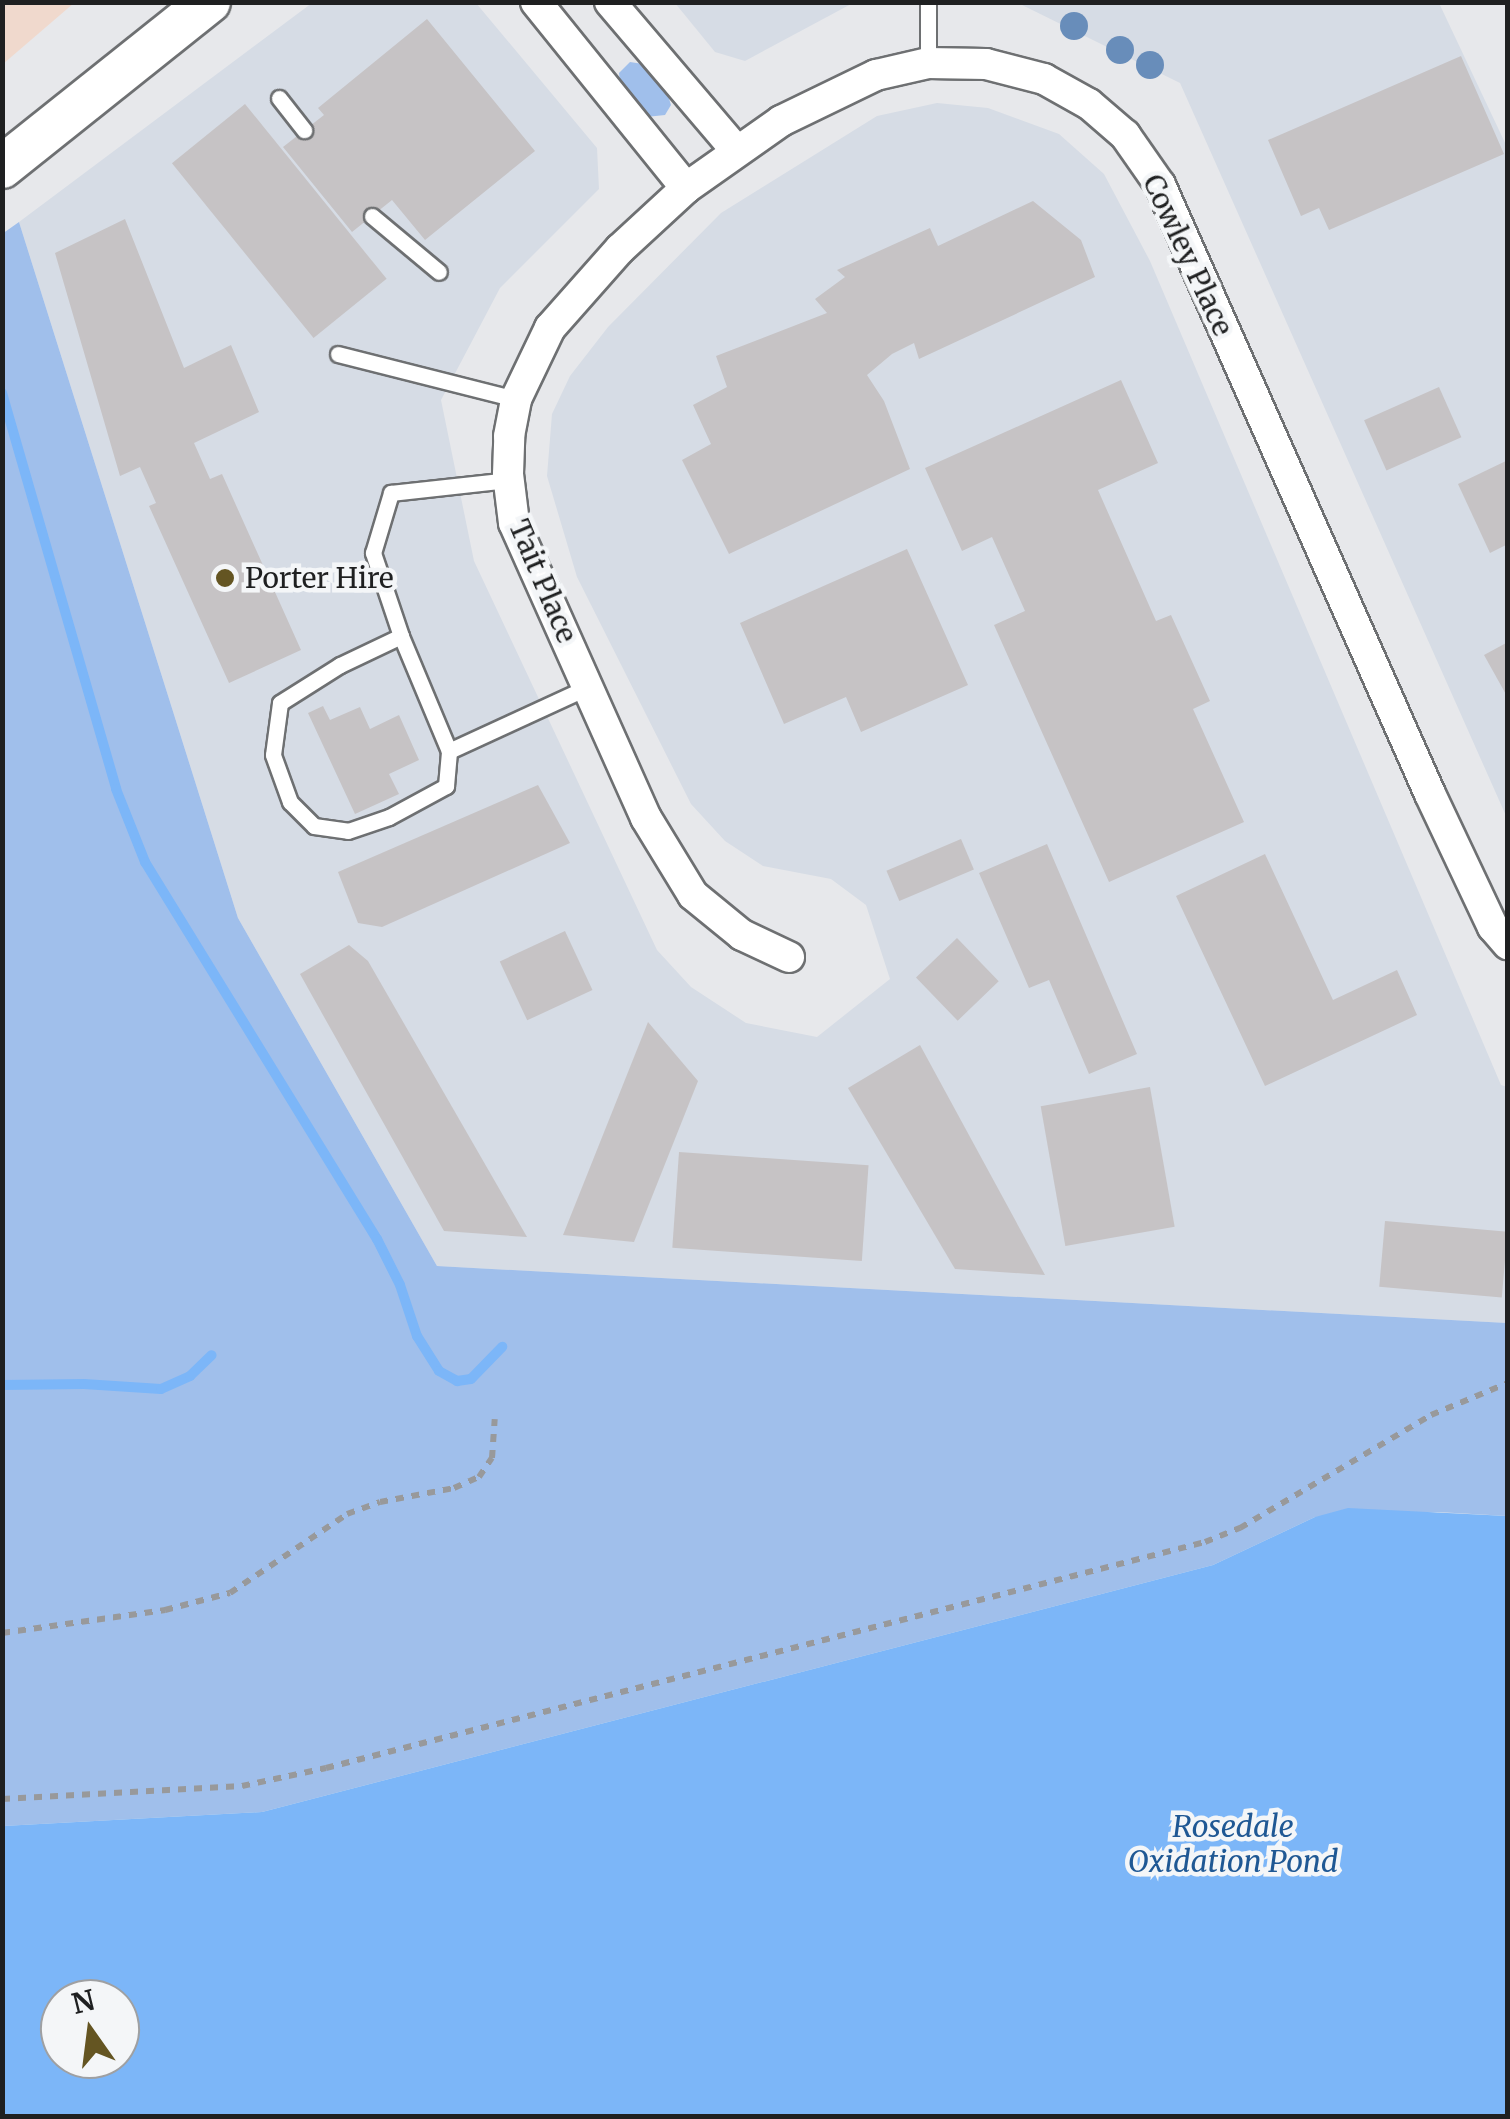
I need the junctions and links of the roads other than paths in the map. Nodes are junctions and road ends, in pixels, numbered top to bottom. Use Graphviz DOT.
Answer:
graph roads {
  1 [pos="210,2"];
  2 [pos="536,2"];
  3 [pos="610,2"];
  4 [pos="928,2"];
  5 [pos="928,63"];
  6 [pos="279,98"];
  7 [pos="304,130"];
  8 [pos="736,150"];
  9 [pos="2,167"];
  10 [pos="686,188"];
  11 [pos="372,216"];
  12 [pos="438,272"];
  13 [pos="338,354"];
  14 [pos="516,399"];
  15 [pos="508,480"];
  16 [pos="401,636"];
  17 [pos="588,687"];
  18 [pos="449,751"];
  19 [pos="1508,944"];
  20 [pos="789,957"];
  1 -- 9 [label="main road"];
  2 -- 10 [label="street"];
  3 -- 8 [label="street"];
  4 -- 5 [label="lane"];
  5 -- 8 [label="street, Cowley Place"];
  5 -- 19 [label="street, Cowley Place"];
  6 -- 7 [label="lane"];
  8 -- 10 [label="street, Cowley Place"];
  10 -- 14 [label="street, Tait Place"];
  11 -- 12 [label="lane"];
  13 -- 14 [label="lane"];
  14 -- 15 [label="street, Tait Place"];
  15 -- 16 [label="lane"];
  15 -- 17 [label="street, Tait Place"];
  16 -- 18 [label="lane"];
  16 -- 18 [label="lane"];
  17 -- 18 [label="lane"];
  17 -- 20 [label="street, Tait Place"];
}
